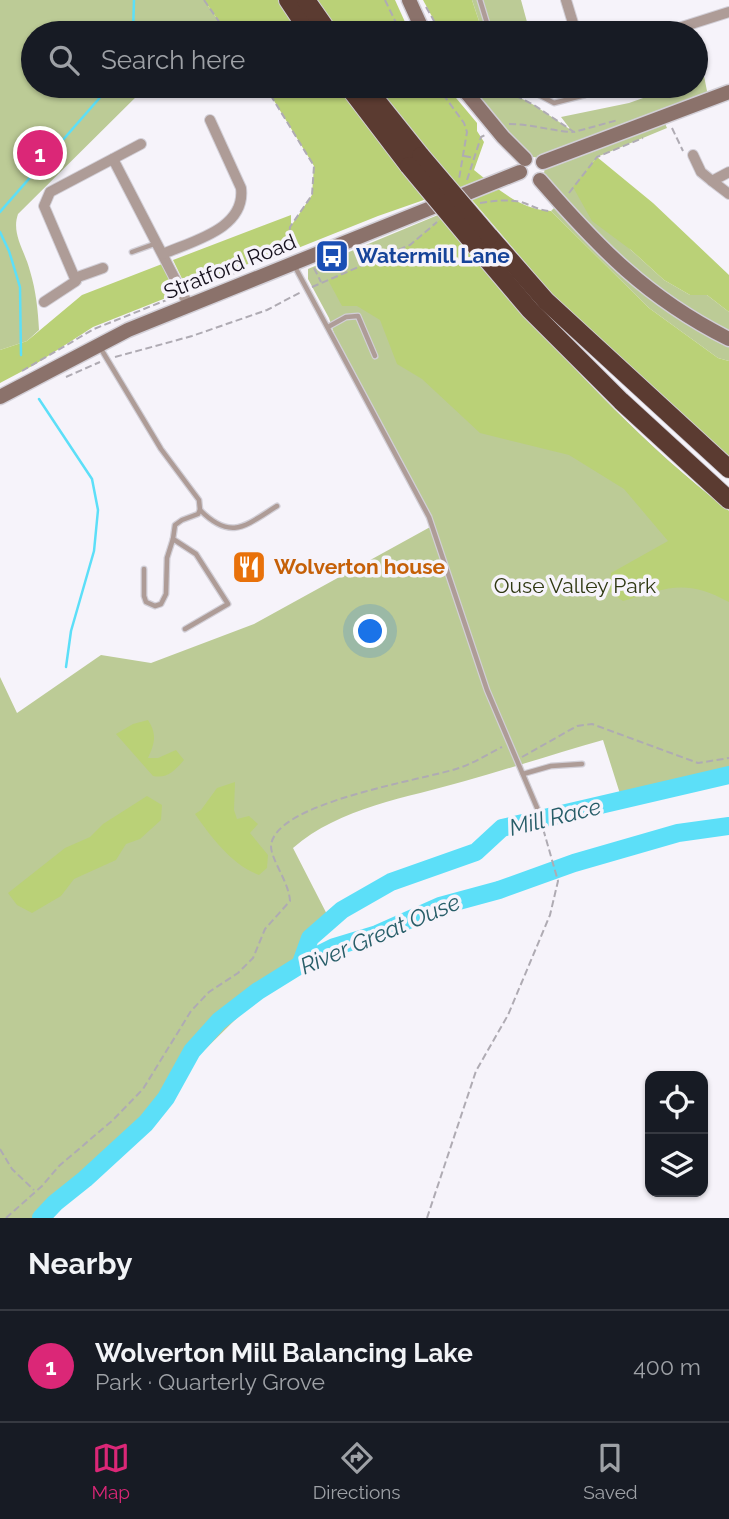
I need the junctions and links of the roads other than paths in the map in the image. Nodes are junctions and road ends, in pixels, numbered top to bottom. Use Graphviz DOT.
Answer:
graph roads {
  1 [pos="288,0"];
  2 [pos="306,0"];
  3 [pos="409,0"];
  4 [pos="480,0"];
  5 [pos="566,0"];
  6 [pos="729,12"];
  7 [pos="302,21"];
  8 [pos="321,21"];
  9 [pos="419,21"];
  10 [pos="486,21"];
  11 [pos="572,21"];
  12 [pos="701,21"];
  13 [pos="729,92"];
  14 [pos="359,98"];
  15 [pos="373,98"];
  16 [pos="471,98"];
  17 [pos="545,98"];
  18 [pos="573,98"];
  19 [pos="210,120"];
  20 [pos="141,144"];
  21 [pos="693,155"];
  22 [pos="113,159"];
  23 [pos="415,161"];
  24 [pos="543,162"];
  25 [pos="522,166"];
  26 [pos="729,172"];
  27 [pos="540,180"];
  28 [pos="712,181"];
  29 [pos="729,194"];
  30 [pos="482,240"];
  31 [pos="157,243"];
  32 [pos="132,252"];
  33 [pos="163,254"];
  34 [pos="290,258"];
  35 [pos="103,268"];
  36 [pos="75,278"];
  37 [pos="44,302"];
  38 [pos="189,306"];
  39 [pos="328,327"];
  40 [pos="729,338"];
  41 [pos="98,344"];
  42 [pos="375,356"];
  43 [pos="0,397"];
  44 [pos="729,469"];
  45 [pos="729,500"];
  46 [pos="277,506"];
  47 [pos="200,510"];
  48 [pos="173,539"];
  49 [pos="144,569"];
  50 [pos="185,629"];
  51 [pos="582,764"];
  52 [pos="523,774"];
  53 [pos="538,810"];
  1 -- 7 [label="highway"];
  2 -- 8 [label="highway"];
  3 -- 9 [label="street"];
  4 -- 10 [label="lane"];
  5 -- 11 [label="street"];
  6 -- 12 [label="street"];
  13 -- 24 [label="street"];
  14 -- 23 [label="highway"];
  15 -- 23 [label="highway"];
  16 -- 25 [label="street"];
  17 -- 18 [label="lane"];
  19 -- 33 [label="street"];
  20 -- 22 [label="street"];
  21 -- 28 [label="street"];
  22 -- 31 [label="street"];
  22 -- 36 [label="street"];
  23 -- 30 [label="highway, bridge"];
  24 -- 25 [label="street"];
  24 -- 27 [label="street"];
  25 -- 27 [label="street"];
  25 -- 34 [label="street, Stratford Road"];
  26 -- 28 [label="street"];
  27 -- 40 [label="street"];
  28 -- 29 [label="street"];
  30 -- 44 [label="highway"];
  30 -- 45 [label="highway"];
  31 -- 32 [label="lane"];
  31 -- 33 [label="street"];
  33 -- 38 [label="street"];
  34 -- 38 [label="street, Stratford Road"];
  34 -- 39 [label="lane"];
  35 -- 36 [label="street"];
  36 -- 37 [label="street"];
  38 -- 41 [label="street, Stratford Road"];
  39 -- 42 [label="lane"];
  39 -- 52 [label="lane"];
  41 -- 43 [label="street, Stratford Road"];
  41 -- 47 [label="lane"];
  46 -- 47 [label="lane"];
  47 -- 48 [label="lane"];
  48 -- 49 [label="lane"];
  48 -- 50 [label="lane"];
  51 -- 52 [label="lane"];
  52 -- 53 [label="lane"];
}
